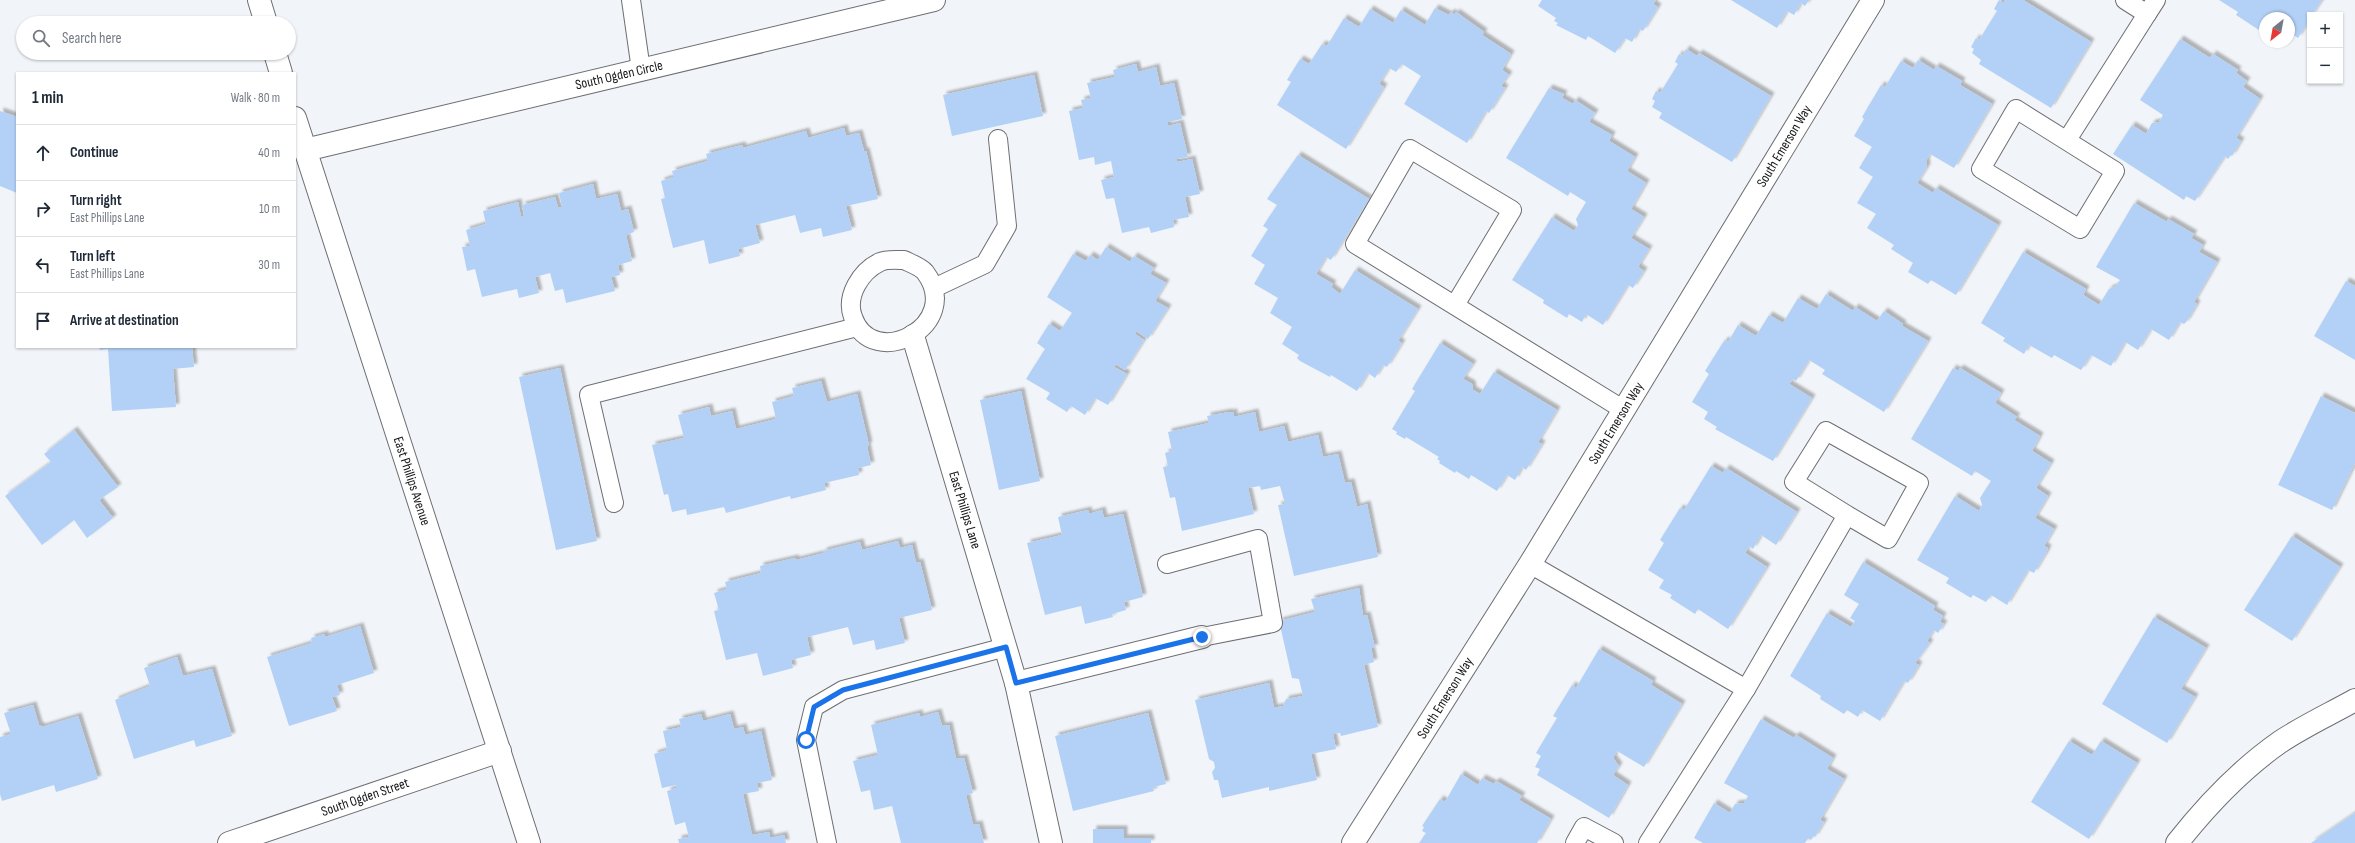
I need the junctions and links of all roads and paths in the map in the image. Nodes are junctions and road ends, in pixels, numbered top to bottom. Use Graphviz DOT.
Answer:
graph roads {
  1 [pos="259,0"];
  2 [pos="631,0"];
  3 [pos="934,0"];
  4 [pos="1873,0"];
  5 [pos="2125,0"];
  6 [pos="2152,7"];
  7 [pos="264,16"];
  8 [pos="277,60"];
  9 [pos="641,70"];
  10 [pos="281,72"];
  11 [pos="296,122"];
  12 [pos="998,139"];
  13 [pos="2067,140"];
  14 [pos="304,150"];
  15 [pos="934,288"];
  16 [pos="1455,305"];
  17 [pos="857,327"];
  18 [pos="913,336"];
  19 [pos="1624,410"];
  20 [pos="614,503"];
  21 [pos="1846,515"];
  22 [pos="1167,564"];
  23 [pos="1530,564"];
  24 [pos="1202,637"];
  25 [pos="1006,647"];
  26 [pos="1016,683"];
  27 [pos="1746,689"];
  28 [pos="2355,700"];
  29 [pos="500,751"];
  30 [pos="229,843"];
  31 [pos="529,843"];
  32 [pos="827,843"];
  33 [pos="1051,843"];
  34 [pos="1353,843"];
  35 [pos="1575,843"];
  36 [pos="1614,843"];
  37 [pos="1648,843"];
  38 [pos="2177,843"];
  1 -- 7 [label="street"];
  2 -- 9 [label="lane"];
  3 -- 9 [label="street, South Ogden Circle"];
  4 -- 19 [label="street, South Emerson Way"];
  5 -- 6 [label="lane"];
  6 -- 13 [label="lane"];
  8 -- 10 [label="street"];
  9 -- 14 [label="street, South Ogden Circle"];
  11 -- 14 [label="street, East Phillips Avenue"];
  12 -- 15 [label="lane"];
  13 -- 13 [label="lane"];
  14 -- 29 [label="street, East Phillips Avenue"];
  15 -- 17 [label="lane"];
  15 -- 18 [label="lane"];
  16 -- 16 [label="lane"];
  16 -- 19 [label="lane"];
  17 -- 18 [label="lane"];
  17 -- 20 [label="lane"];
  18 -- 25 [label="street, East Phillips Lane"];
  19 -- 23 [label="street, South Emerson Way"];
  21 -- 21 [label="lane"];
  21 -- 27 [label="lane"];
  22 -- 24 [label="lane"];
  23 -- 27 [label="lane"];
  23 -- 34 [label="street, South Emerson Way"];
  24 -- 26 [label="street"];
  25 -- 26 [label="street, East Phillips Lane"];
  25 -- 32 [label="lane"];
  26 -- 33 [label="street, East Phillips Lane"];
  27 -- 37 [label="lane"];
  28 -- 38 [label="street"];
  29 -- 30 [label="street, South Ogden Street"];
  29 -- 31 [label="street, East Phillips Avenue"];
  35 -- 36 [label="lane"];
}
